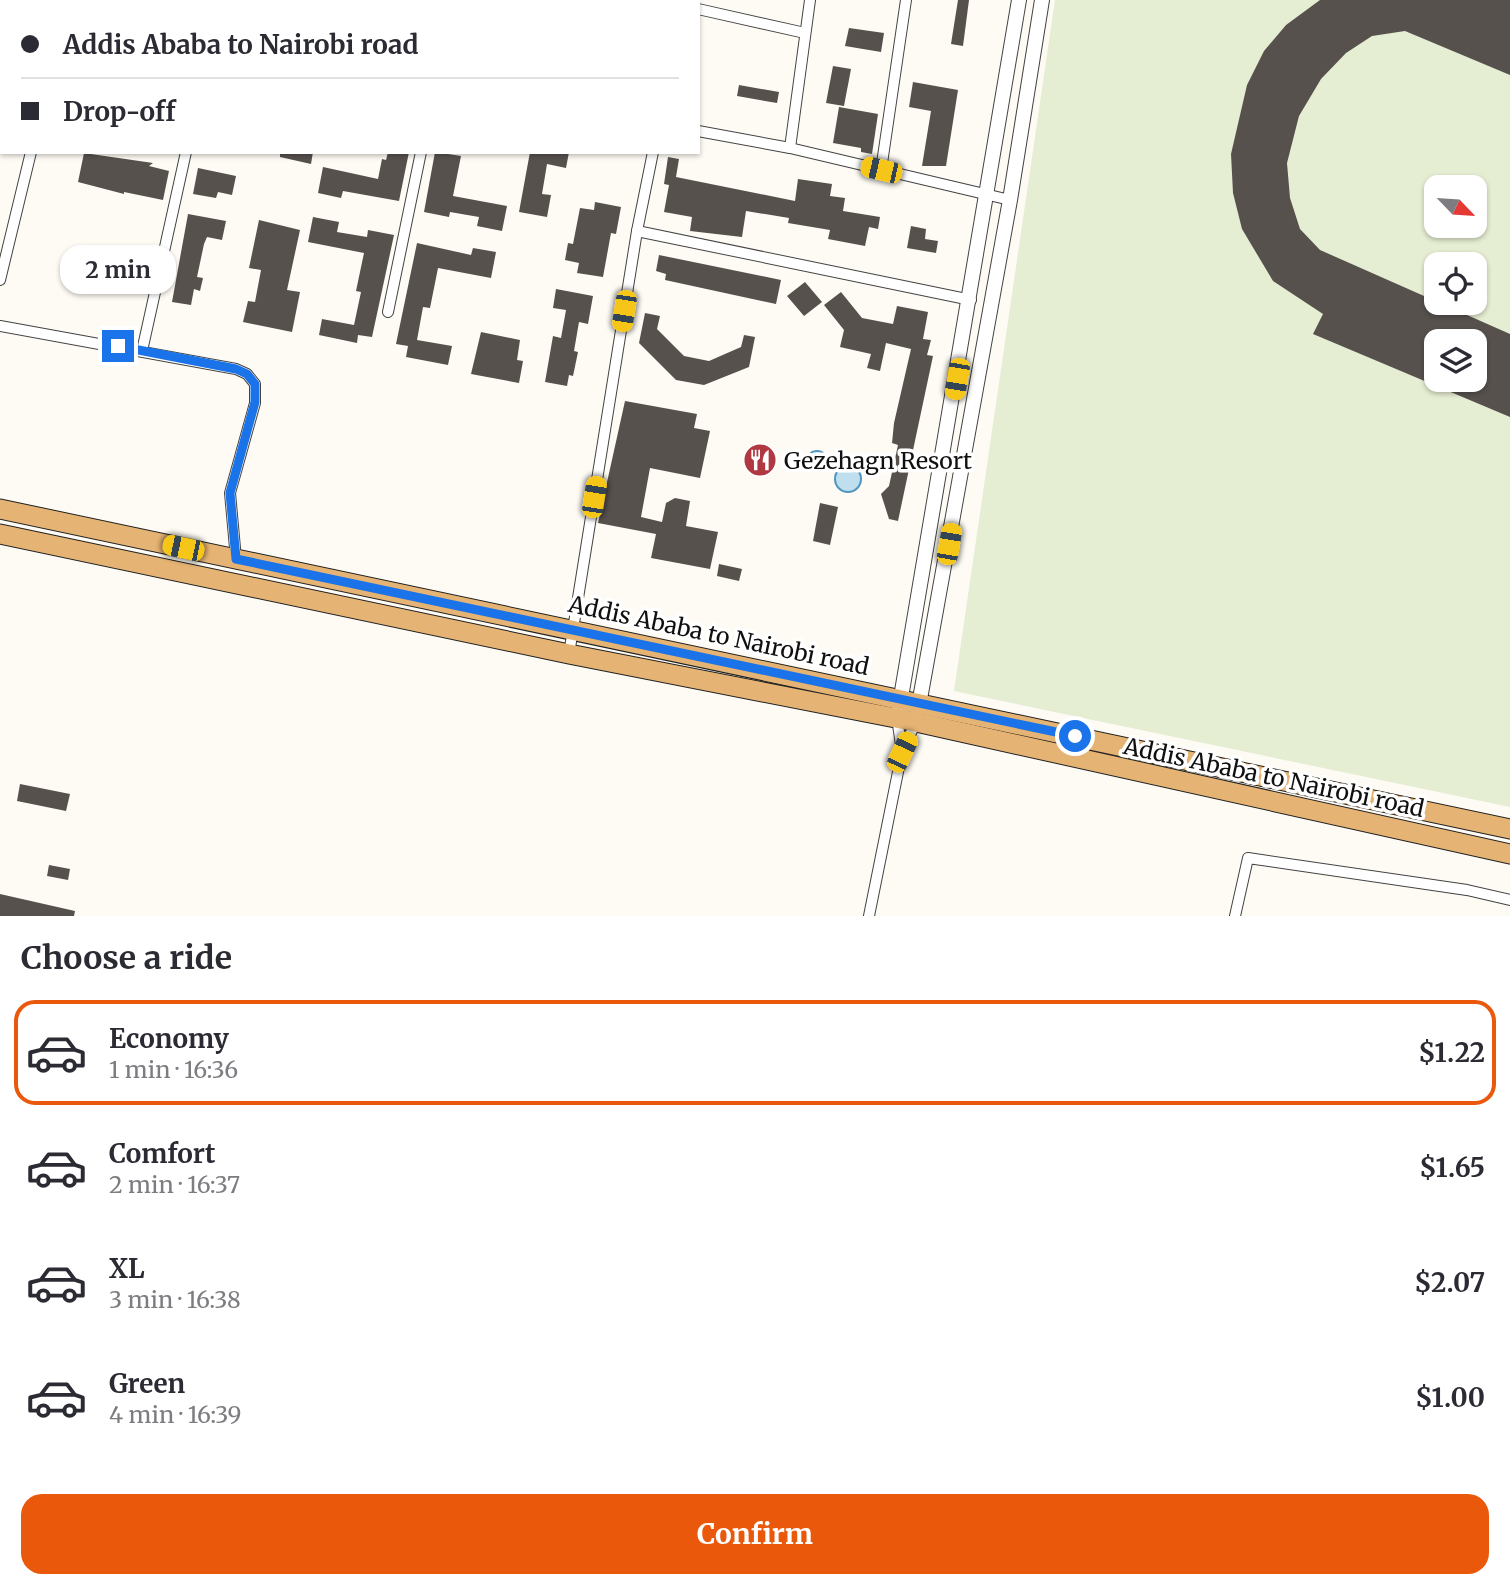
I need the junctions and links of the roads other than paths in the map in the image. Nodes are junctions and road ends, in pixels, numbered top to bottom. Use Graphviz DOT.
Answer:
graph roads {
  1 [pos="810,0"];
  2 [pos="906,0"];
  3 [pos="1019,0"];
  4 [pos="1042,0"];
  5 [pos="700,9"];
  6 [pos="806,33"];
  7 [pos="700,131"];
  8 [pos="790,148"];
  9 [pos="31,154"];
  10 [pos="186,154"];
  11 [pos="421,154"];
  12 [pos="653,154"];
  13 [pos="881,170"];
  14 [pos="988,196"];
  15 [pos="1010,200"];
  16 [pos="637,231"];
  17 [pos="0,281"];
  18 [pos="971,300"];
  19 [pos="388,312"];
  20 [pos="0,326"];
  21 [pos="142,351"];
  22 [pos="0,509"];
  23 [pos="0,534"];
  24 [pos="236,559"];
  25 [pos="573,630"];
  26 [pos="569,654"];
  27 [pos="901,698"];
  28 [pos="920,702"];
  29 [pos="906,720"];
  30 [pos="902,752"];
  31 [pos="1510,829"];
  32 [pos="1510,854"];
  33 [pos="1510,900"];
  34 [pos="869,916"];
  35 [pos="1235,916"];
  1 -- 6 [label="street"];
  2 -- 13 [label="street"];
  3 -- 14 [label="street"];
  4 -- 15 [label="street"];
  5 -- 6 [label="street"];
  6 -- 8 [label="street"];
  7 -- 8 [label="street"];
  8 -- 13 [label="street"];
  9 -- 17 [label="street"];
  10 -- 21 [label="street"];
  11 -- 19 [label="street"];
  12 -- 16 [label="street"];
  13 -- 14 [label="street"];
  14 -- 15 [label="street"];
  14 -- 18 [label="street"];
  15 -- 28 [label="street"];
  16 -- 18 [label="street"];
  16 -- 25 [label="street"];
  18 -- 27 [label="street"];
  20 -- 21 [label="street"];
  21 -- 24 [label="street"];
  22 -- 24 [label="highway, Addis Ababa to Nairobi road"];
  23 -- 26 [label="highway, Addis Ababa to Nairobi road"];
  24 -- 25 [label="highway, Addis Ababa to Nairobi road"];
  25 -- 26 [label="street"];
  25 -- 27 [label="highway, Addis Ababa to Nairobi road"];
  26 -- 29 [label="highway, Addis Ababa to Nairobi road"];
  27 -- 28 [label="highway, Addis Ababa to Nairobi road"];
  27 -- 29 [label="street"];
  28 -- 29 [label="street"];
  28 -- 31 [label="highway, Addis Ababa to Nairobi road"];
  29 -- 30 [label="street"];
  29 -- 30 [label="street"];
  29 -- 32 [label="highway, Addis Ababa to Nairobi road"];
  30 -- 34 [label="street"];
  33 -- 35 [label="street"];
}
